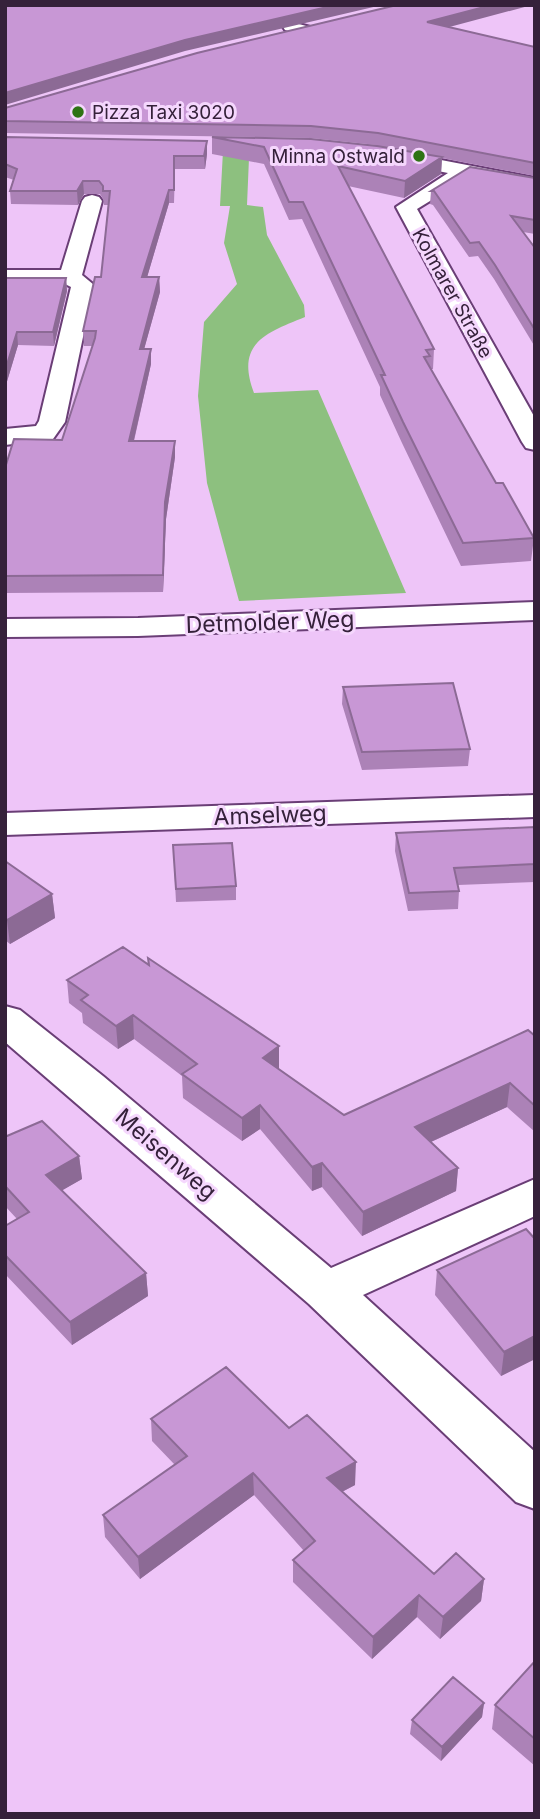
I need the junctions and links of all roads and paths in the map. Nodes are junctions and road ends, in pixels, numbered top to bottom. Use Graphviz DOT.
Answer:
graph roads {
  1 [pos="291,27"];
  2 [pos="275,40"];
  3 [pos="364,152"];
  4 [pos="467,170"];
  5 [pos="535,184"];
  6 [pos="92,201"];
  7 [pos="5,277"];
  8 [pos="70,278"];
  9 [pos="5,438"];
  10 [pos="535,442"];
  11 [pos="535,611"];
  12 [pos="5,628"];
  13 [pos="535,806"];
  14 [pos="5,824"];
  15 [pos="5,1020"];
  16 [pos="535,1196"];
  17 [pos="326,1291"];
  18 [pos="535,1486"];
  1 -- 2 [label="street"];
  3 -- 4 [label="street"];
  4 -- 5 [label="street"];
  4 -- 10 [label="street, Kolmarer Straße"];
  6 -- 8 [label="street"];
  7 -- 8 [label="street"];
  8 -- 9 [label="street"];
  11 -- 12 [label="street, Detmolder Weg"];
  13 -- 14 [label="street, Amselweg"];
  15 -- 17 [label="street, Meisenweg"];
  16 -- 17 [label="street"];
  17 -- 18 [label="street, Meisenweg"];
}
